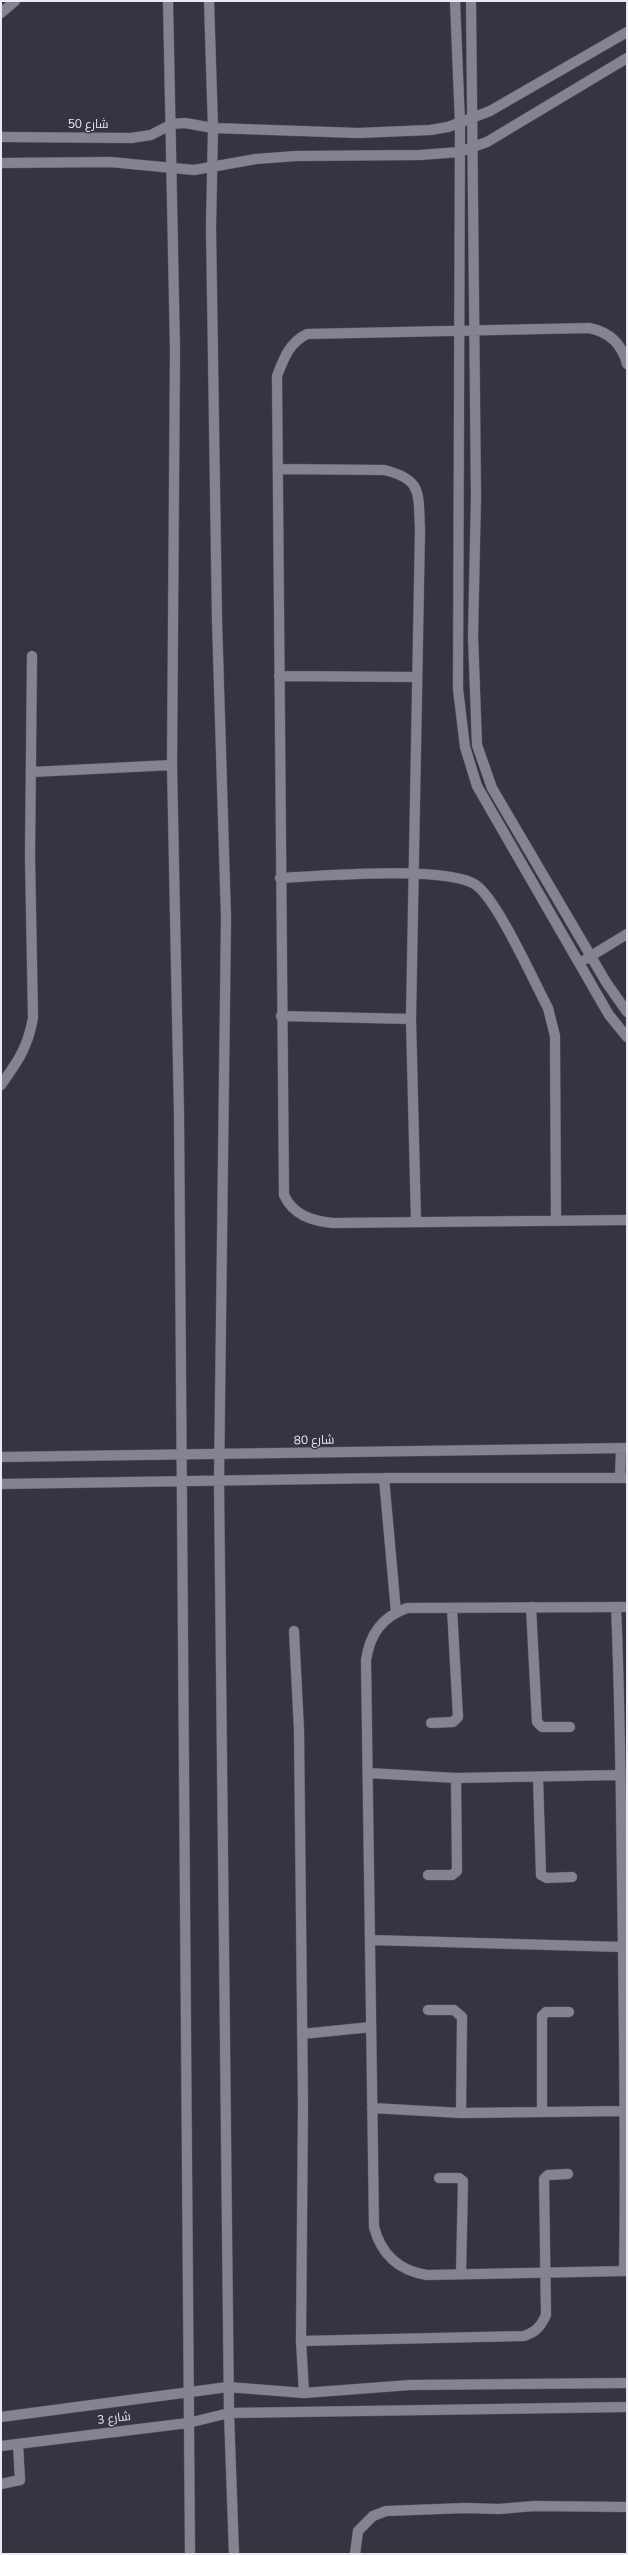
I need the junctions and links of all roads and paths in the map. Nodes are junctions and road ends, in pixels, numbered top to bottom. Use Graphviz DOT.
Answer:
graph roads {
  1 [pos="15,1"];
  2 [pos="168,1"];
  3 [pos="209,1"];
  4 [pos="455,1"];
  5 [pos="471,1"];
  6 [pos="1,13"];
  7 [pos="627,32"];
  8 [pos="627,58"];
  9 [pos="472,120"];
  10 [pos="172,124"];
  11 [pos="460,124"];
  12 [pos="213,128"];
  13 [pos="1,137"];
  14 [pos="474,148"];
  15 [pos="459,152"];
  16 [pos="1,163"];
  17 [pos="213,167"];
  18 [pos="170,170"];
  19 [pos="458,330"];
  20 [pos="474,330"];
  21 [pos="627,364"];
  22 [pos="278,470"];
  23 [pos="32,656"];
  24 [pos="279,676"];
  25 [pos="416,677"];
  26 [pos="172,765"];
  27 [pos="32,772"];
  28 [pos="414,873"];
  29 [pos="280,878"];
  30 [pos="627,934"];
  31 [pos="591,955"];
  32 [pos="579,963"];
  33 [pos="627,1012"];
  34 [pos="281,1016"];
  35 [pos="411,1019"];
  36 [pos="627,1037"];
  37 [pos="1,1085"];
  38 [pos="556,1220"];
  39 [pos="627,1220"];
  40 [pos="416,1221"];
  41 [pos="624,1449"];
  42 [pos="221,1455"];
  43 [pos="181,1456"];
  44 [pos="1,1457"];
  45 [pos="384,1478"];
  46 [pos="623,1478"];
  47 [pos="181,1482"];
  48 [pos="219,1482"];
  49 [pos="1,1484"];
  50 [pos="616,1607"];
  51 [pos="627,1607"];
  52 [pos="452,1608"];
  53 [pos="531,1608"];
  54 [pos="396,1612"];
  55 [pos="294,1631"];
  56 [pos="623,1695"];
  57 [pos="431,1723"];
  58 [pos="570,1727"];
  59 [pos="368,1773"];
  60 [pos="620,1775"];
  61 [pos="538,1777"];
  62 [pos="456,1778"];
  63 [pos="428,1875"];
  64 [pos="572,1877"];
  65 [pos="625,1904"];
  66 [pos="371,1940"];
  67 [pos="623,1948"];
  68 [pos="428,2010"];
  69 [pos="569,2012"];
  70 [pos="371,2026"];
  71 [pos="625,2027"];
  72 [pos="302,2034"];
  73 [pos="626,2068"];
  74 [pos="372,2108"];
  75 [pos="625,2111"];
  76 [pos="542,2112"];
  77 [pos="461,2113"];
  78 [pos="568,2174"];
  79 [pos="439,2178"];
  80 [pos="626,2191"];
  81 [pos="626,2271"];
  82 [pos="547,2272"];
  83 [pos="461,2274"];
  84 [pos="301,2341"];
  85 [pos="627,2383"];
  86 [pos="228,2387"];
  87 [pos="304,2393"];
  88 [pos="187,2394"];
  89 [pos="627,2407"];
  90 [pos="229,2413"];
  91 [pos="1,2417"];
  92 [pos="188,2424"];
  93 [pos="18,2444"];
  94 [pos="1,2446"];
  95 [pos="1,2484"];
  96 [pos="627,2507"];
  97 [pos="190,2554"];
  98 [pos="234,2554"];
  99 [pos="355,2554"];
  1 -- 6 [label="street"];
  2 -- 10 [label="street"];
  3 -- 12 [label="street"];
  4 -- 11 [label="street"];
  5 -- 9 [label="street"];
  7 -- 9 [label="street"];
  8 -- 14 [label="street"];
  9 -- 11 [label="street"];
  9 -- 14 [label="street"];
  10 -- 12 [label="street"];
  10 -- 13 [label="street, شارع 50"];
  10 -- 18 [label="street"];
  11 -- 12 [label="street"];
  11 -- 15 [label="street"];
  12 -- 17 [label="street"];
  14 -- 15 [label="street"];
  14 -- 20 [label="street"];
  15 -- 17 [label="street"];
  15 -- 19 [label="street"];
  16 -- 18 [label="street"];
  17 -- 18 [label="street"];
  17 -- 42 [label="street"];
  18 -- 26 [label="street"];
  19 -- 20 [label="street"];
  19 -- 22 [label="street"];
  19 -- 32 [label="street"];
  20 -- 21 [label="street"];
  20 -- 31 [label="street"];
  22 -- 24 [label="street"];
  22 -- 25 [label="street"];
  23 -- 27 [label="street"];
  24 -- 25 [label="street"];
  24 -- 29 [label="street"];
  25 -- 28 [label="street"];
  26 -- 27 [label="street"];
  26 -- 43 [label="street"];
  27 -- 37 [label="street"];
  28 -- 29 [label="street"];
  28 -- 35 [label="street"];
  28 -- 38 [label="street"];
  29 -- 34 [label="street"];
  30 -- 31 [label="street"];
  31 -- 32 [label="street"];
  31 -- 33 [label="street"];
  32 -- 36 [label="street"];
  34 -- 35 [label="street"];
  34 -- 40 [label="street"];
  35 -- 40 [label="street"];
  38 -- 39 [label="street"];
  38 -- 40 [label="street"];
  41 -- 42 [label="street, شارع 80"];
  41 -- 46 [label="street"];
  42 -- 43 [label="street, شارع 80"];
  42 -- 48 [label="street"];
  43 -- 44 [label="street, شارع 80"];
  43 -- 47 [label="street"];
  45 -- 46 [label="street"];
  45 -- 48 [label="street"];
  45 -- 54 [label="street"];
  47 -- 48 [label="street"];
  47 -- 49 [label="street"];
  47 -- 88 [label="street"];
  48 -- 86 [label="street"];
  50 -- 51 [label="street"];
  50 -- 53 [label="street"];
  50 -- 56 [label="street"];
  52 -- 53 [label="street"];
  52 -- 54 [label="street"];
  52 -- 57 [label="street"];
  53 -- 58 [label="street"];
  54 -- 59 [label="street"];
  55 -- 72 [label="street"];
  56 -- 60 [label="street"];
  59 -- 62 [label="street"];
  59 -- 66 [label="street"];
  60 -- 61 [label="street"];
  60 -- 65 [label="street"];
  61 -- 62 [label="street"];
  61 -- 64 [label="street"];
  62 -- 63 [label="street"];
  65 -- 67 [label="street"];
  66 -- 67 [label="street"];
  66 -- 70 [label="street"];
  67 -- 71 [label="street"];
  68 -- 77 [label="street"];
  69 -- 76 [label="street"];
  70 -- 72 [label="street"];
  70 -- 74 [label="street"];
  71 -- 73 [label="street"];
  72 -- 84 [label="street"];
  73 -- 75 [label="street"];
  74 -- 77 [label="street"];
  74 -- 83 [label="street"];
  75 -- 76 [label="street"];
  75 -- 80 [label="street"];
  76 -- 77 [label="street"];
  78 -- 82 [label="street"];
  79 -- 83 [label="street"];
  80 -- 81 [label="street"];
  81 -- 82 [label="street"];
  82 -- 83 [label="street"];
  82 -- 84 [label="street"];
  84 -- 87 [label="street"];
  85 -- 87 [label="street, شارع 3"];
  86 -- 87 [label="street, شارع 3"];
  86 -- 88 [label="street, شارع 3"];
  86 -- 90 [label="street"];
  88 -- 91 [label="street, شارع 3"];
  88 -- 92 [label="street"];
  89 -- 90 [label="street, شارع 3"];
  90 -- 92 [label="street, شارع 3"];
  90 -- 98 [label="street"];
  92 -- 93 [label="street, شارع 3"];
  92 -- 97 [label="street"];
  93 -- 94 [label="street, شارع 3"];
  93 -- 95 [label="street"];
  96 -- 99 [label="street"];
}
